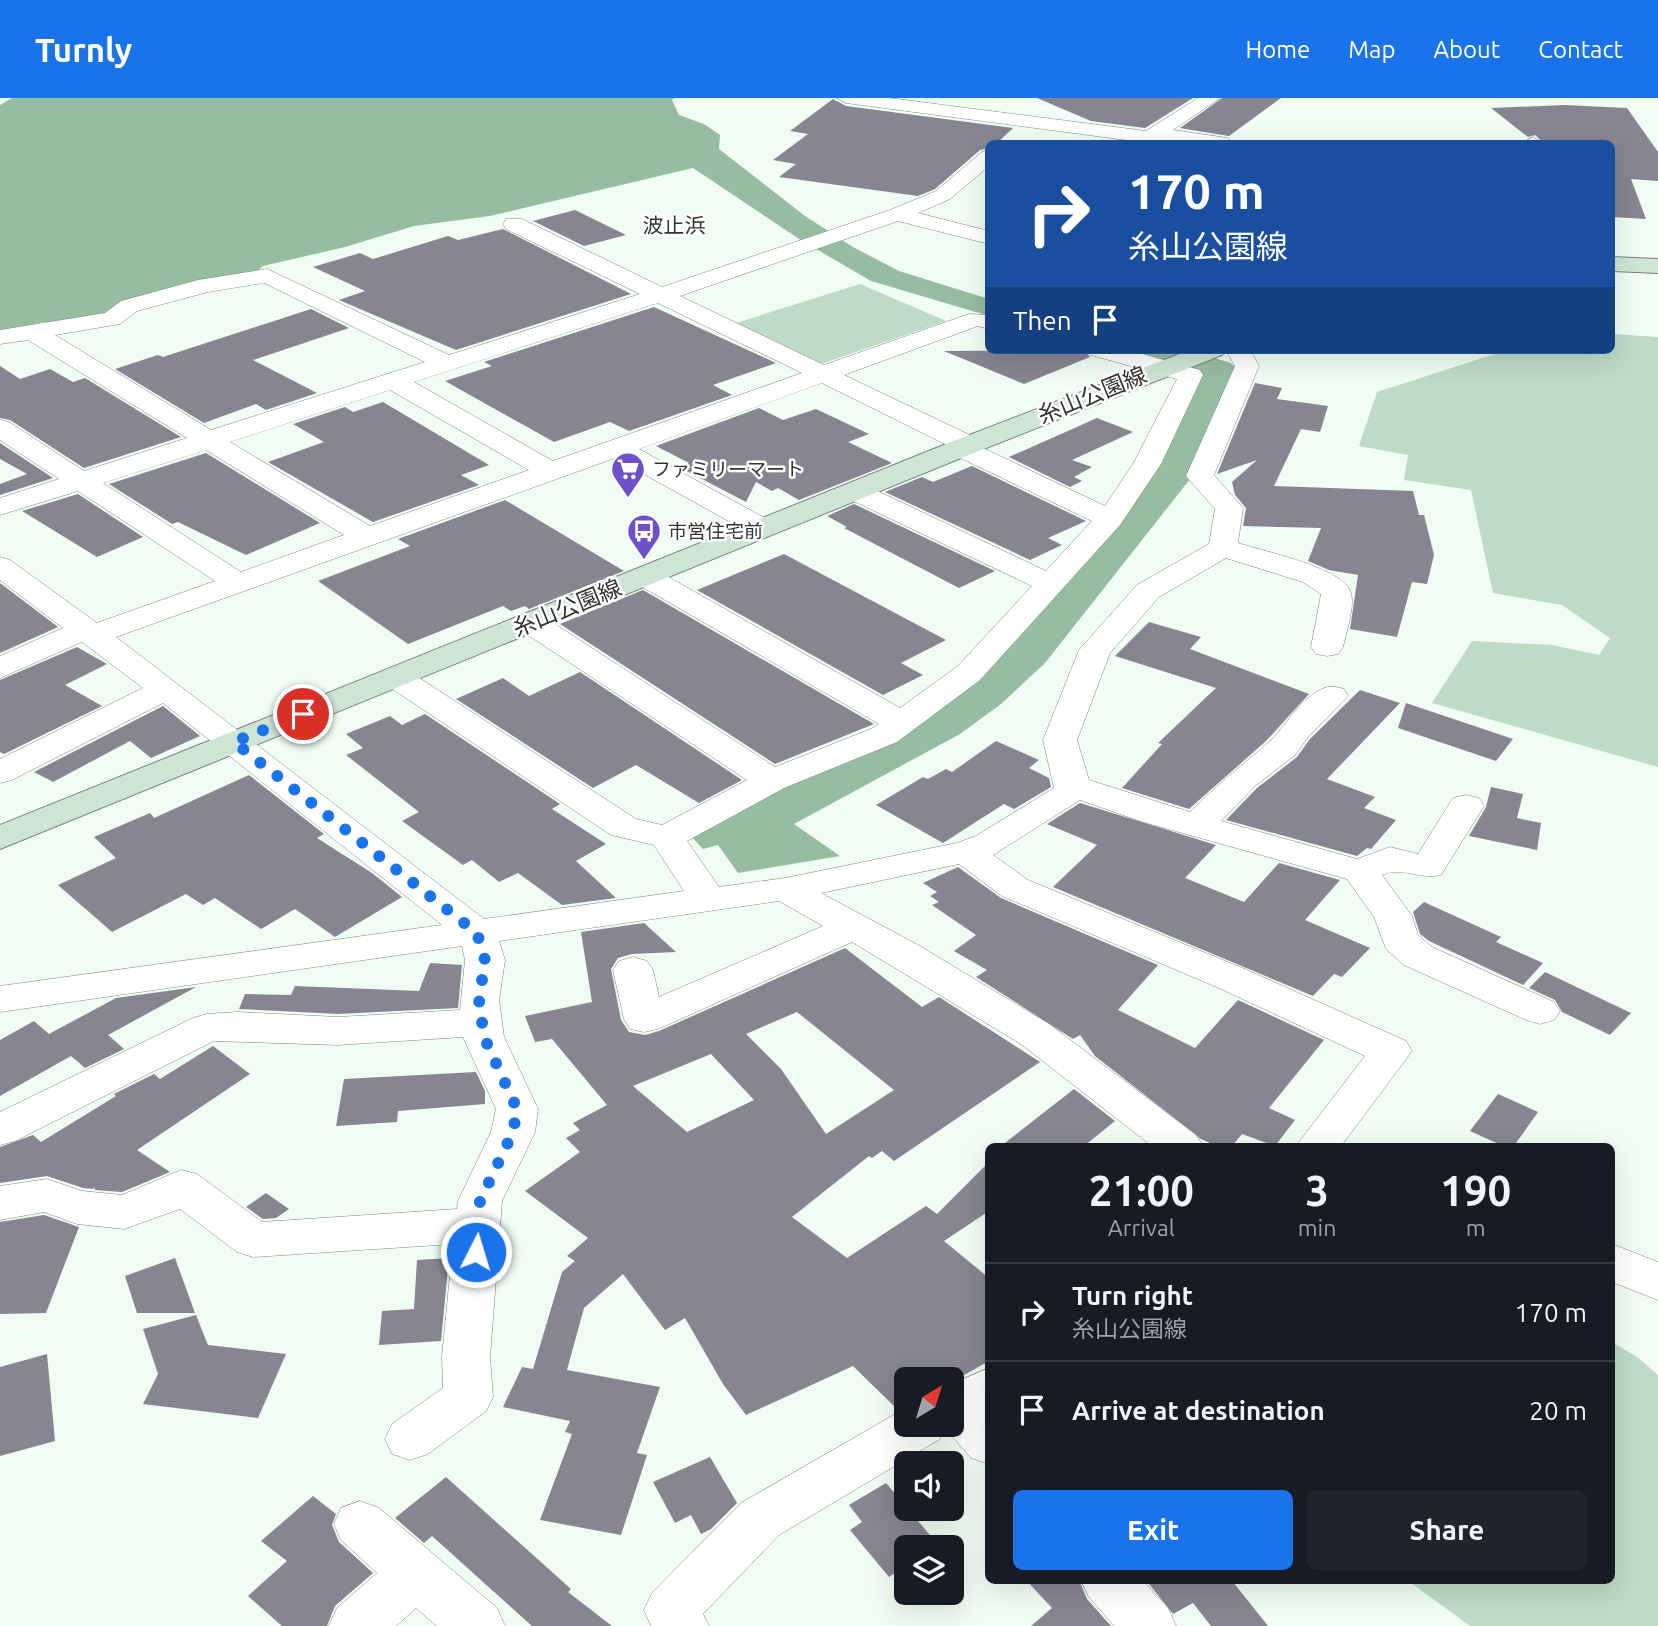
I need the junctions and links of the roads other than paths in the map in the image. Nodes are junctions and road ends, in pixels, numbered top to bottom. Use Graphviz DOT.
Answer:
graph roads {
  1 [pos="846,98"];
  2 [pos="1211,98"];
  3 [pos="1024,121"];
  4 [pos="1009,136"];
  5 [pos="1145,137"];
  6 [pos="1180,140"];
  7 [pos="985,159"];
  8 [pos="897,214"];
  9 [pos="514,224"];
  10 [pos="985,237"];
  11 [pos="1615,264"];
  12 [pos="1658,266"];
  13 [pos="660,296"];
  14 [pos="985,321"];
  15 [pos="34,332"];
  16 [pos="0,337"];
  17 [pos="1116,354"];
  18 [pos="1201,354"];
  19 [pos="1240,354"];
  20 [pos="447,364"];
  21 [pos="1166,366"];
  22 [pos="825,375"];
  23 [pos="393,381"];
  24 [pos="0,428"];
  25 [pos="207,438"];
  26 [pos="965,446"];
  27 [pos="617,448"];
  28 [pos="550,471"];
  29 [pos="80,480"];
  30 [pos="855,491"];
  31 [pos="0,507"];
  32 [pos="1111,519"];
  33 [pos="762,528"];
  34 [pos="365,536"];
  35 [pos="1223,548"];
  36 [pos="0,566"];
  37 [pos="645,576"];
  38 [pos="236,582"];
  39 [pos="1051,584"];
  40 [pos="530,622"];
  41 [pos="89,632"];
  42 [pos="1327,647"];
  43 [pos="0,668"];
  44 [pos="396,677"];
  45 [pos="165,689"];
  46 [pos="1332,696"];
  47 [pos="901,723"];
  48 [pos="234,742"];
  49 [pos="0,773"];
  50 [pos="772,781"];
  51 [pos="1073,786"];
  52 [pos="1466,806"];
  53 [pos="1197,825"];
  54 [pos="667,837"];
  55 [pos="0,838"];
  56 [pos="966,852"];
  57 [pos="1360,871"];
  58 [pos="785,890"];
  59 [pos="708,899"];
  60 [pos="853,927"];
  61 [pos="477,933"];
  62 [pos="633,970"];
  63 [pos="0,999"];
  64 [pos="1540,1012"];
  65 [pos="482,1022"];
  66 [pos="0,1130"];
  67 [pos="1177,1143"];
  68 [pos="1320,1143"];
  69 [pos="0,1203"];
  70 [pos="478,1225"];
  71 [pos="1615,1263"];
  72 [pos="1658,1282"];
  73 [pos="964,1416"];
  74 [pos="902,1437"];
  75 [pos="410,1439"];
  76 [pos="985,1439"];
  77 [pos="360,1524"];
  78 [pos="415,1574"];
  79 [pos="1111,1584"];
  80 [pos="671,1621"];
  81 [pos="358,1626"];
  82 [pos="477,1626"];
  83 [pos="1148,1626"];
  1 -- 3 [label="street"];
  2 -- 5 [label="street"];
  3 -- 4 [label="street"];
  3 -- 5 [label="street"];
  5 -- 6 [label="street"];
  7 -- 8 [label="street"];
  8 -- 10 [label="street"];
  8 -- 13 [label="street"];
  9 -- 13 [label="street"];
  11 -- 12 [label="main road"];
  13 -- 20 [label="street"];
  13 -- 22 [label="street"];
  14 -- 22 [label="street"];
  15 -- 16 [label="street"];
  15 -- 20 [label="street"];
  15 -- 25 [label="street"];
  17 -- 21 [label="street"];
  18 -- 21 [label="main road, 糸山公園線"];
  19 -- 35 [label="street"];
  20 -- 23 [label="street"];
  21 -- 26 [label="main road, 糸山公園線"];
  21 -- 32 [label="street"];
  22 -- 26 [label="street"];
  22 -- 27 [label="street"];
  23 -- 25 [label="street"];
  23 -- 28 [label="street"];
  24 -- 29 [label="street"];
  25 -- 29 [label="street"];
  25 -- 34 [label="street"];
  26 -- 30 [label="main road, 糸山公園線"];
  26 -- 32 [label="street"];
  27 -- 28 [label="street"];
  27 -- 33 [label="street"];
  28 -- 34 [label="street"];
  29 -- 31 [label="street"];
  29 -- 38 [label="street"];
  30 -- 33 [label="main road, 糸山公園線"];
  30 -- 39 [label="street"];
  32 -- 39 [label="street"];
  33 -- 37 [label="main road, 糸山公園線"];
  34 -- 38 [label="street"];
  35 -- 42 [label="street"];
  35 -- 51 [label="street"];
  36 -- 41 [label="street"];
  37 -- 40 [label="main road, 糸山公園線"];
  37 -- 47 [label="street"];
  38 -- 41 [label="street"];
  39 -- 47 [label="street"];
  40 -- 44 [label="main road, 糸山公園線"];
  40 -- 50 [label="street"];
  41 -- 43 [label="street"];
  41 -- 45 [label="street"];
  44 -- 48 [label="main road, 糸山公園線"];
  44 -- 54 [label="street"];
  45 -- 48 [label="street"];
  45 -- 49 [label="street"];
  46 -- 53 [label="street"];
  47 -- 50 [label="street"];
  48 -- 55 [label="main road, 糸山公園線"];
  48 -- 61 [label="street"];
  50 -- 54 [label="street"];
  51 -- 53 [label="street"];
  51 -- 56 [label="street"];
  52 -- 57 [label="street"];
  53 -- 57 [label="street"];
  54 -- 59 [label="street"];
  56 -- 58 [label="street"];
  56 -- 68 [label="street"];
  57 -- 64 [label="street"];
  58 -- 59 [label="street"];
  58 -- 60 [label="street"];
  59 -- 61 [label="street"];
  60 -- 62 [label="street"];
  60 -- 67 [label="street"];
  61 -- 63 [label="street"];
  61 -- 65 [label="street"];
  65 -- 66 [label="street"];
  65 -- 70 [label="street"];
  69 -- 70 [label="street"];
  70 -- 75 [label="street"];
  71 -- 72 [label="street"];
  73 -- 76 [label="street"];
  74 -- 80 [label="street"];
  77 -- 78 [label="street"];
  78 -- 81 [label="street"];
  78 -- 82 [label="street"];
  79 -- 83 [label="street"];
}
